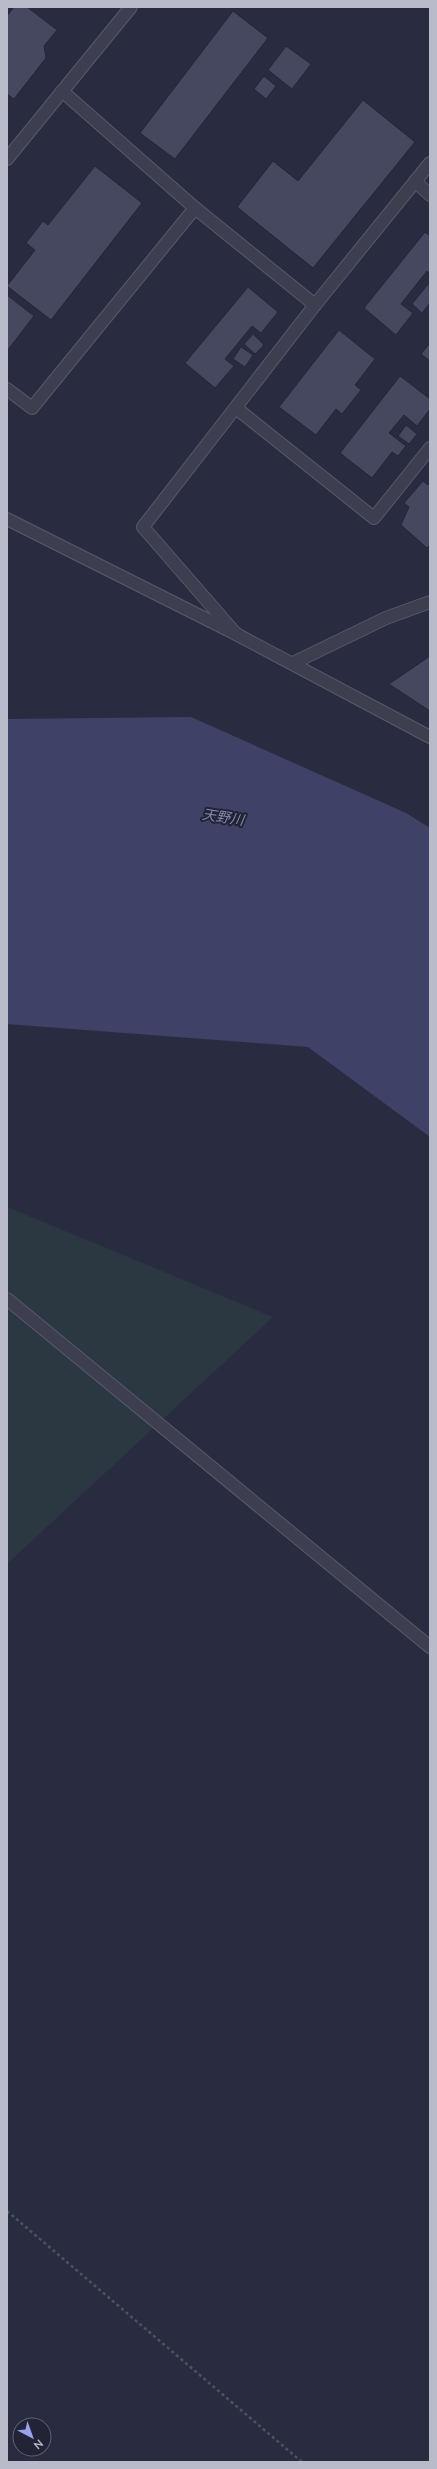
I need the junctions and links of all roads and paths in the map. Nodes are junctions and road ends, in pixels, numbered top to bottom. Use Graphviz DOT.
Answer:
graph roads {
  1 [pos="130,7"];
  2 [pos="62,91"];
  3 [pos="7,160"];
  4 [pos="430,162"];
  5 [pos="415,181"];
  6 [pos="430,195"];
  7 [pos="195,208"];
  8 [pos="315,305"];
  9 [pos="7,388"];
  10 [pos="236,408"];
  11 [pos="430,448"];
  12 [pos="7,519"];
  13 [pos="430,602"];
  14 [pos="236,634"];
  15 [pos="293,664"];
  16 [pos="430,737"];
  17 [pos="7,1299"];
  18 [pos="430,1647"];
  19 [pos="7,2211"];
  20 [pos="302,2462"];
  1 -- 2 [label="street"];
  2 -- 3 [label="street"];
  2 -- 7 [label="street"];
  4 -- 5 [label="street"];
  5 -- 6 [label="street"];
  5 -- 8 [label="street"];
  7 -- 8 [label="street"];
  7 -- 9 [label="street"];
  8 -- 10 [label="street"];
  10 -- 11 [label="street"];
  10 -- 14 [label="street"];
  12 -- 14 [label="street"];
  13 -- 15 [label="street"];
  14 -- 15 [label="street"];
  15 -- 16 [label="street"];
  17 -- 18 [label="street"];
  19 -- 20 [label="path"];
}
